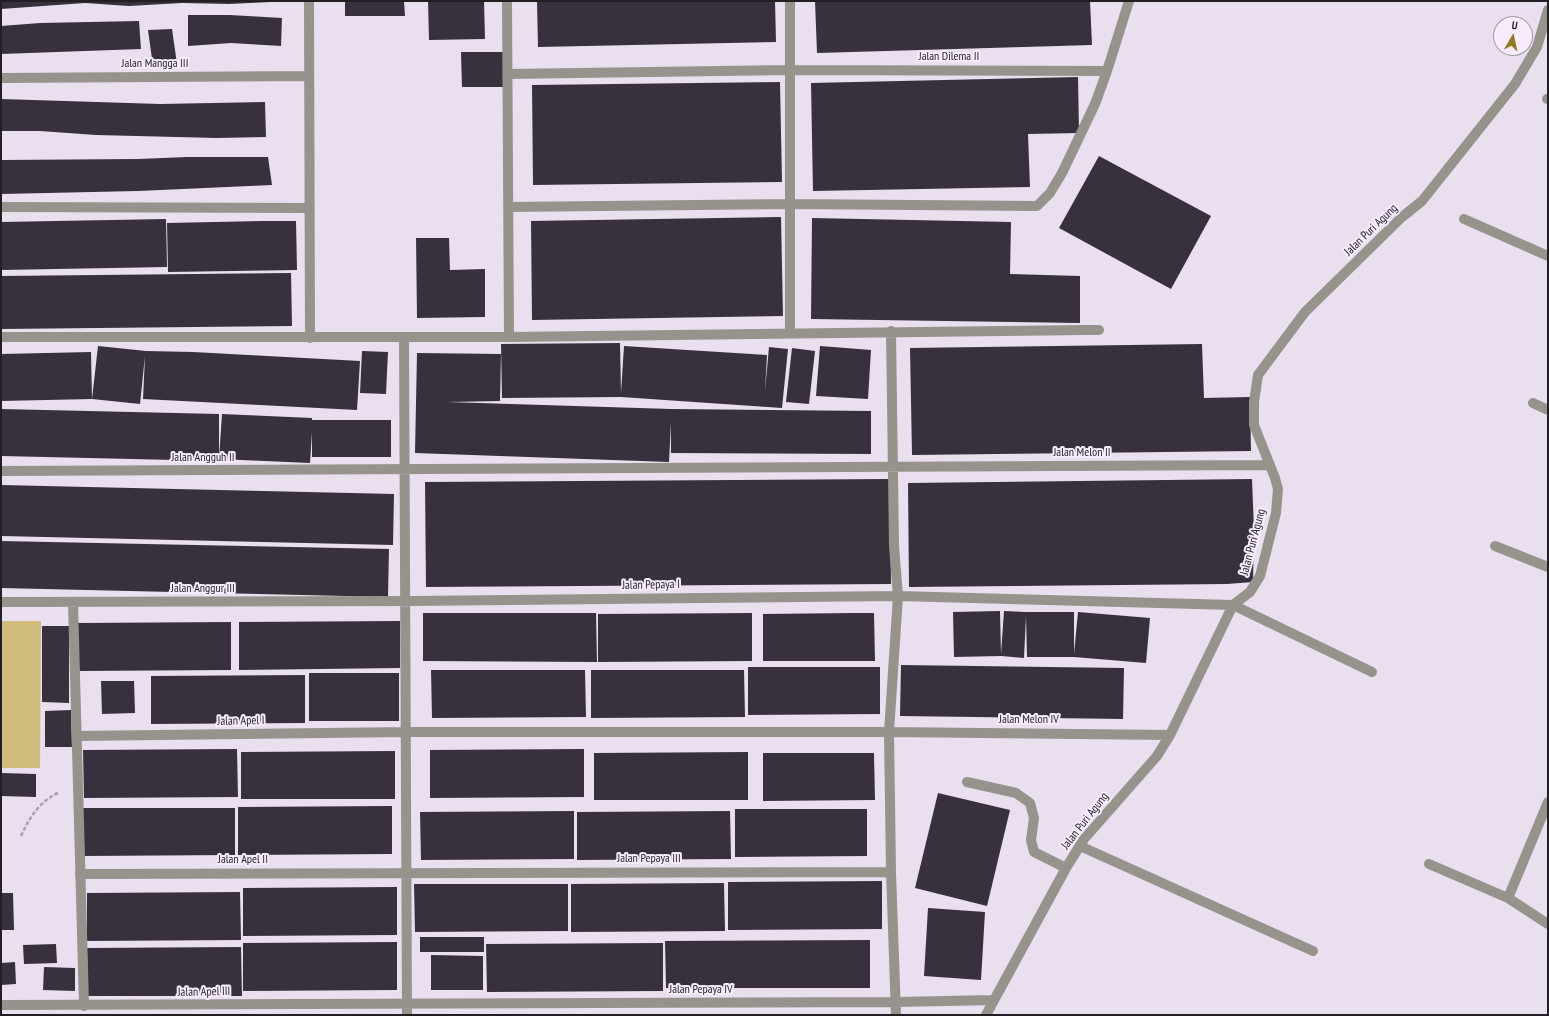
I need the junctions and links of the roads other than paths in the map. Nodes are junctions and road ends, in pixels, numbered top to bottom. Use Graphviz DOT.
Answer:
graph roads {
  1 [pos="309,1"];
  2 [pos="507,1"];
  3 [pos="790,1"];
  4 [pos="1129,1"];
  5 [pos="1548,10"];
  6 [pos="790,70"];
  7 [pos="1107,71"];
  8 [pos="508,74"];
  9 [pos="309,76"];
  10 [pos="1,78"];
  11 [pos="790,204"];
  12 [pos="1,207"];
  13 [pos="508,207"];
  14 [pos="309,208"];
  15 [pos="1464,220"];
  16 [pos="1548,256"];
  17 [pos="1099,330"];
  18 [pos="891,331"];
  19 [pos="790,333"];
  20 [pos="1,337"];
  21 [pos="404,337"];
  22 [pos="509,337"];
  23 [pos="310,338"];
  24 [pos="1533,403"];
  25 [pos="1548,410"];
  26 [pos="1270,466"];
  27 [pos="894,467"];
  28 [pos="405,470"];
  29 [pos="1,471"];
  30 [pos="1495,546"];
  31 [pos="1548,568"];
  32 [pos="898,596"];
  33 [pos="406,601"];
  34 [pos="1,602"];
  35 [pos="73,602"];
  36 [pos="1233,605"];
  37 [pos="1372,672"];
  38 [pos="406,732"];
  39 [pos="889,732"];
  40 [pos="1170,735"];
  41 [pos="77,736"];
  42 [pos="967,782"];
  43 [pos="1548,802"];
  44 [pos="1080,846"];
  45 [pos="1429,864"];
  46 [pos="1066,868"];
  47 [pos="407,872"];
  48 [pos="891,872"];
  49 [pos="80,874"];
  50 [pos="1508,898"];
  51 [pos="1548,924"];
  52 [pos="1313,951"];
  53 [pos="994,1000"];
  54 [pos="896,1002"];
  55 [pos="407,1003"];
  56 [pos="1,1005"];
  57 [pos="84,1006"];
  58 [pos="407,1015"];
  59 [pos="896,1015"];
  60 [pos="986,1015"];
  1 -- 9 [label="street"];
  2 -- 8 [label="street"];
  3 -- 6 [label="street"];
  4 -- 7 [label="street"];
  5 -- 26 [label="street, Jalan Puri Agung"];
  6 -- 7 [label="street, Jalan Dilema II"];
  6 -- 8 [label="street, Jalan Dilema II"];
  6 -- 11 [label="street"];
  7 -- 11 [label="street"];
  8 -- 13 [label="street"];
  9 -- 10 [label="street, Jalan Mangga III"];
  9 -- 14 [label="street"];
  11 -- 13 [label="street"];
  11 -- 19 [label="street"];
  12 -- 14 [label="street"];
  13 -- 22 [label="street"];
  14 -- 23 [label="street"];
  15 -- 16 [label="street"];
  17 -- 18 [label="street"];
  18 -- 19 [label="street"];
  18 -- 27 [label="street"];
  19 -- 22 [label="street"];
  20 -- 23 [label="street"];
  21 -- 22 [label="street"];
  21 -- 23 [label="street"];
  21 -- 28 [label="street"];
  24 -- 25 [label="street"];
  26 -- 27 [label="street, Jalan Melon II"];
  26 -- 36 [label="street, Jalan Puri Agung"];
  27 -- 28 [label="street, Jalan Melon II"];
  27 -- 32 [label="street"];
  28 -- 29 [label="street, Jalan Angguh II"];
  28 -- 33 [label="street"];
  30 -- 31 [label="street"];
  32 -- 33 [label="street, Jalan Pepaya I"];
  32 -- 36 [label="street, Jalan Pepaya I"];
  32 -- 39 [label="street"];
  33 -- 35 [label="street, Jalan Anggur III"];
  33 -- 38 [label="street"];
  34 -- 35 [label="street, Jalan Anggur III"];
  35 -- 41 [label="street"];
  36 -- 37 [label="street"];
  36 -- 40 [label="street, Jalan Puri Agung"];
  38 -- 39 [label="street, Jalan Apel I"];
  38 -- 41 [label="street, Jalan Apel I"];
  38 -- 47 [label="street"];
  39 -- 40 [label="street, Jalan Melon IV"];
  39 -- 48 [label="street"];
  40 -- 44 [label="street, Jalan Puri Agung"];
  41 -- 49 [label="street"];
  42 -- 46 [label="street"];
  43 -- 50 [label="street"];
  44 -- 46 [label="street, Jalan Puri Agung"];
  44 -- 52 [label="street"];
  45 -- 50 [label="street"];
  46 -- 53 [label="street, Jalan Puri Agung"];
  47 -- 48 [label="street, Jalan Pepaya III"];
  47 -- 49 [label="street, Jalan Apel II"];
  47 -- 55 [label="street"];
  48 -- 54 [label="street"];
  49 -- 57 [label="street"];
  50 -- 51 [label="street"];
  53 -- 54 [label="street, Jalan Pepaya IV"];
  53 -- 60 [label="street, Jalan Puri Agung"];
  54 -- 55 [label="street, Jalan Pepaya IV"];
  54 -- 59 [label="street"];
  55 -- 57 [label="street, Jalan Apel III"];
  55 -- 58 [label="street"];
  56 -- 57 [label="street, Jalan Apel III"];
}
